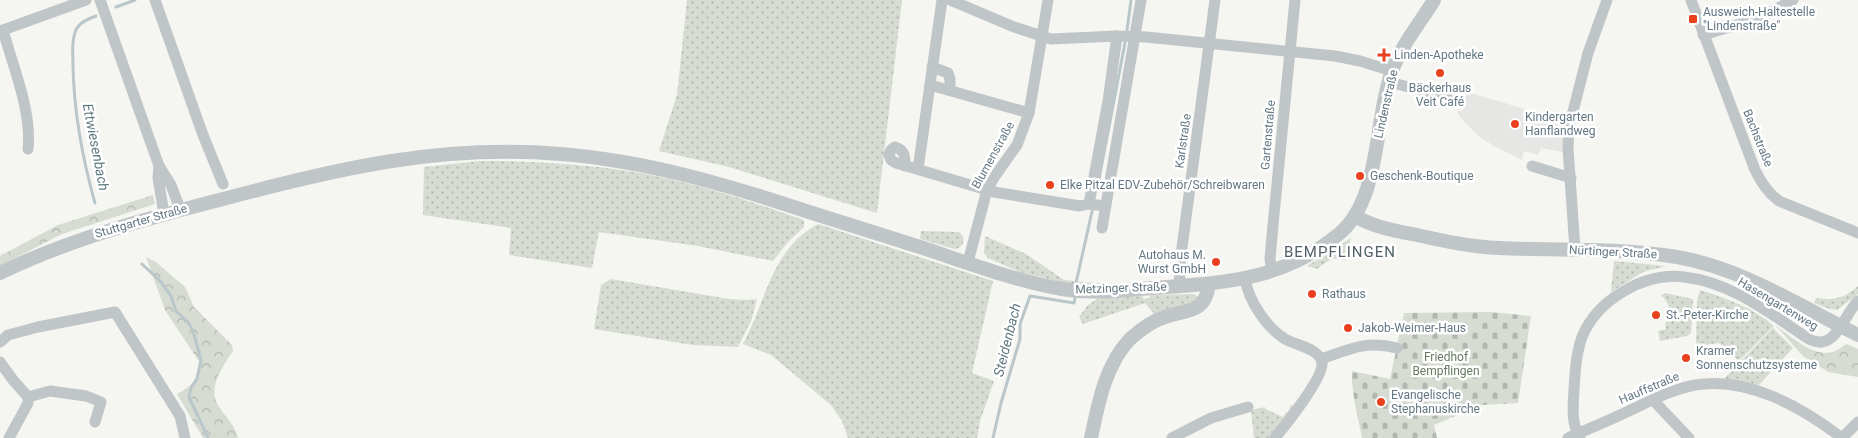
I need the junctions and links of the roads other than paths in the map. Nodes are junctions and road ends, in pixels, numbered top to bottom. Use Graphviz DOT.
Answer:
graph roads {
  1 [pos="86,0"];
  2 [pos="100,0"];
  3 [pos="156,0"];
  4 [pos="942,0"];
  5 [pos="1048,0"];
  6 [pos="1141,0"];
  7 [pos="1215,0"];
  8 [pos="1295,0"];
  9 [pos="1434,0"];
  10 [pos="1607,0"];
  11 [pos="1691,0"];
  12 [pos="1793,0"];
  13 [pos="957,1"];
  14 [pos="1,31"];
  15 [pos="1703,35"];
  16 [pos="1042,36"];
  17 [pos="1118,36"];
  18 [pos="1135,36"];
  19 [pos="1210,43"];
  20 [pos="1289,52"];
  21 [pos="932,67"];
  22 [pos="1390,77"];
  23 [pos="930,85"];
  24 [pos="950,90"];
  25 [pos="1447,97"];
  26 [pos="1029,114"];
  27 [pos="28,149"];
  28 [pos="159,166"];
  29 [pos="905,166"];
  30 [pos="1532,166"];
  31 [pos="918,169"];
  32 [pos="1570,178"];
  33 [pos="223,184"];
  34 [pos="987,190"];
  35 [pos="1089,204"];
  36 [pos="1105,206"];
  37 [pos="180,209"];
  38 [pos="164,214"];
  39 [pos="1355,216"];
  40 [pos="1102,228"];
  41 [pos="875,232"];
  42 [pos="1858,233"];
  43 [pos="1574,250"];
  44 [pos="968,262"];
  45 [pos="1272,272"];
  46 [pos="0,273"];
  47 [pos="1245,279"];
  48 [pos="1209,284"];
  49 [pos="1179,286"];
  50 [pos="1858,301"];
  51 [pos="1840,326"];
  52 [pos="1858,335"];
  53 [pos="0,342"];
  54 [pos="1397,348"];
  55 [pos="1321,359"];
  56 [pos="0,362"];
  57 [pos="28,397"];
  58 [pos="1653,400"];
  59 [pos="1248,407"];
  60 [pos="95,422"];
  61 [pos="1858,422"];
  62 [pos="1575,437"];
  63 [pos="9,438"];
  64 [pos="185,438"];
  65 [pos="1091,438"];
  66 [pos="1172,438"];
  67 [pos="1275,438"];
  68 [pos="1689,438"];
  69 [pos="1842,438"];
  1 -- 14 [label="street"];
  2 -- 28 [label="street"];
  3 -- 33 [label="street"];
  4 -- 21 [label="street"];
  5 -- 16 [label="street, Blumenstraße"];
  6 -- 18 [label="street"];
  7 -- 19 [label="street, Karlstraße"];
  8 -- 20 [label="street, Gartenstraße"];
  9 -- 22 [label="street, Lindenstraße"];
  10 -- 32 [label="street"];
  11 -- 15 [label="street, Bachstraße"];
  12 -- 15 [label="street"];
  13 -- 16 [label="street"];
  14 -- 27 [label="street"];
  15 -- 42 [label="street, Bachstraße"];
  16 -- 17 [label="street"];
  16 -- 26 [label="street, Blumenstraße"];
  17 -- 18 [label="street"];
  17 -- 35 [label="street"];
  18 -- 19 [label="street"];
  18 -- 36 [label="street"];
  19 -- 20 [label="street"];
  19 -- 49 [label="street, Karlstraße"];
  20 -- 22 [label="street"];
  20 -- 45 [label="street, Gartenstraße"];
  21 -- 23 [label="street"];
  21 -- 24 [label="street"];
  22 -- 25 [label="street"];
  22 -- 39 [label="street, Lindenstraße"];
  23 -- 24 [label="street"];
  23 -- 31 [label="street"];
  24 -- 26 [label="street"];
  26 -- 34 [label="street, Blumenstraße"];
  28 -- 37 [label="street"];
  28 -- 38 [label="street"];
  29 -- 31 [label="street"];
  30 -- 32 [label="street"];
  31 -- 34 [label="street"];
  32 -- 43 [label="street"];
  34 -- 35 [label="street"];
  34 -- 44 [label="street, Blumenstraße"];
  35 -- 36 [label="street"];
  36 -- 40 [label="street"];
  37 -- 38 [label="street, Stuttgarter Straße"];
  37 -- 41 [label="street, Stuttgarter Straße"];
  38 -- 46 [label="street, Stuttgarter Straße"];
  39 -- 43 [label="street, Nürtinger Straße"];
  39 -- 45 [label="street, Metzinger Straße"];
  41 -- 44 [label="street, Metzinger Straße"];
  43 -- 51 [label="street, Nürtinger Straße"];
  44 -- 49 [label="street, Metzinger Straße"];
  45 -- 47 [label="street, Metzinger Straße"];
  47 -- 48 [label="street, Metzinger Straße"];
  47 -- 55 [label="street"];
  48 -- 49 [label="street, Metzinger Straße"];
  48 -- 65 [label="street"];
  50 -- 51 [label="street, Hasengartenweg"];
  51 -- 52 [label="street, Nürtinger Straße"];
  51 -- 62 [label="street, Hasengartenweg"];
  53 -- 64 [label="street"];
  54 -- 55 [label="street"];
  55 -- 67 [label="street"];
  56 -- 57 [label="street"];
  57 -- 60 [label="street"];
  57 -- 63 [label="street"];
  58 -- 62 [label="street, Hauffstraße"];
  58 -- 68 [label="street"];
  58 -- 69 [label="street, Hauffstraße"];
  59 -- 66 [label="street"];
  61 -- 69 [label="street, Hauffstraße"];
}
